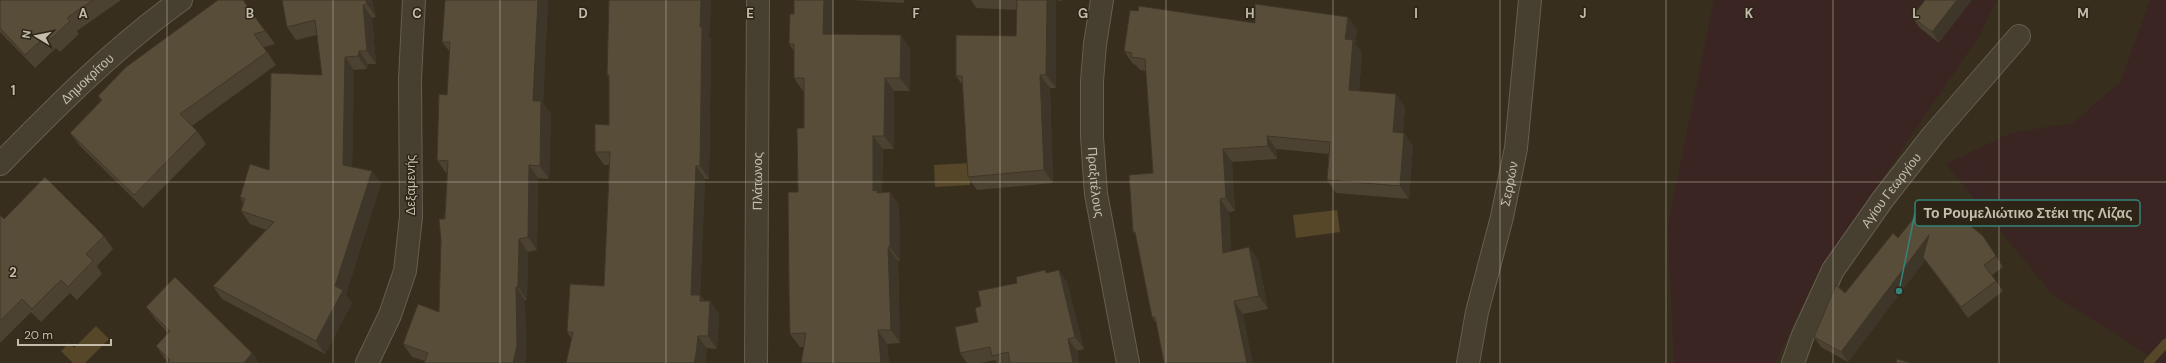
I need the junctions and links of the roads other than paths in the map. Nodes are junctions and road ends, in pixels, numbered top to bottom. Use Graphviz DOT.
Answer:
graph roads {
  1 [pos="181,0"];
  2 [pos="414,0"];
  3 [pos="758,0"];
  4 [pos="1102,0"];
  5 [pos="1530,0"];
  6 [pos="2019,36"];
  7 [pos="0,164"];
  8 [pos="367,363"];
  9 [pos="756,363"];
  10 [pos="1128,363"];
  11 [pos="1468,363"];
  12 [pos="1793,363"];
  1 -- 7 [label="street, Δημοκρίτου"];
  2 -- 8 [label="street, Δεξαμενής"];
  3 -- 9 [label="street, Πλάτωνος"];
  4 -- 10 [label="street, Πραξιτέλους"];
  5 -- 11 [label="street, Σερρών"];
  6 -- 12 [label="street, Αγίου Γεωργίου"];
}
